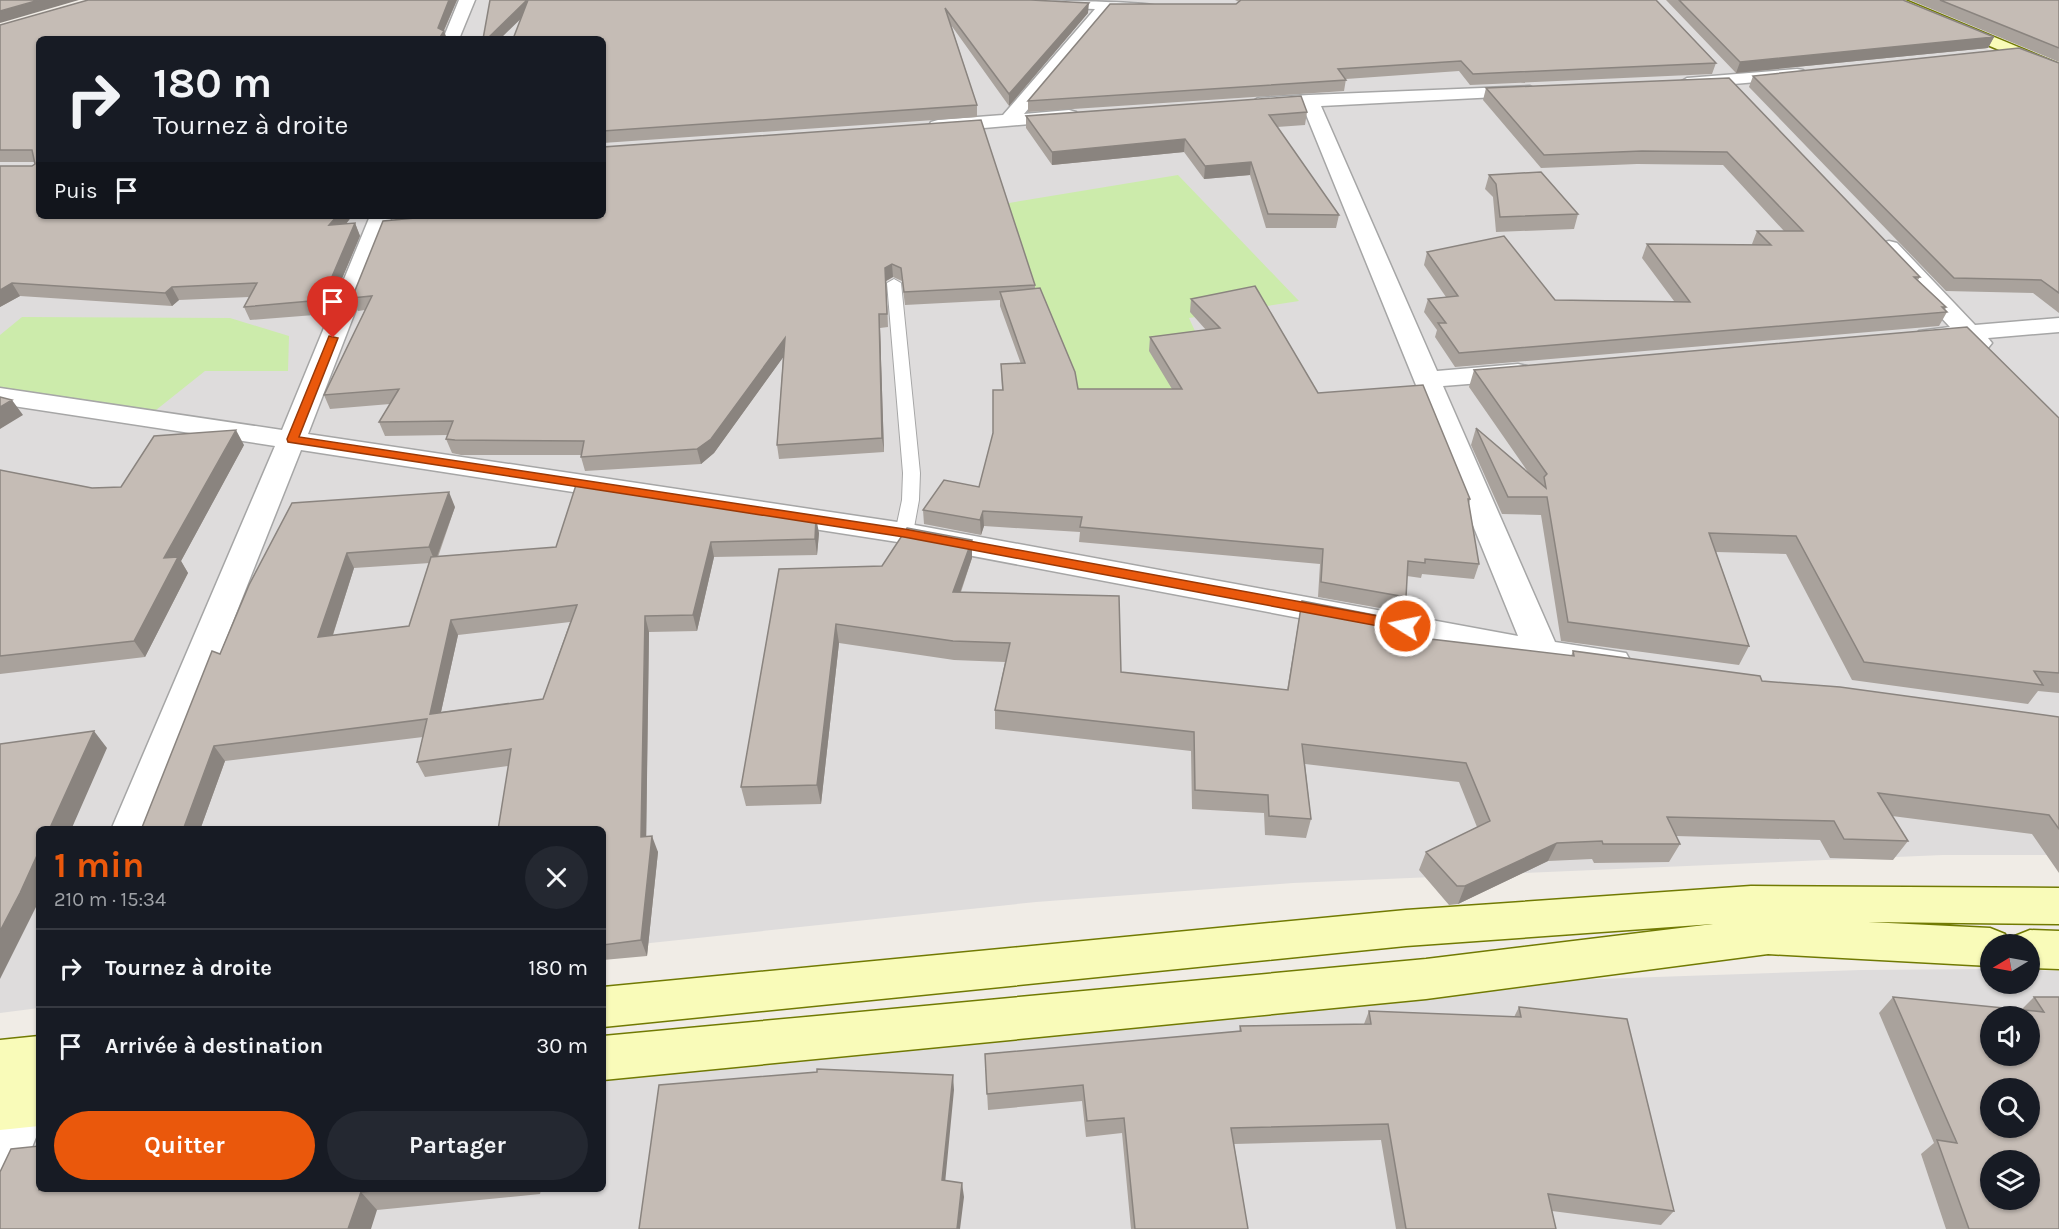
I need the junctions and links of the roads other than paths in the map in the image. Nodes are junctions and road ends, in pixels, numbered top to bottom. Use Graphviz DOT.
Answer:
graph roads {
  1 [pos="467,0"];
  2 [pos="975,0"];
  3 [pos="1892,0"];
  4 [pos="1107,4"];
  5 [pos="1163,7"];
  6 [pos="452,36"];
  7 [pos="2013,51"];
  8 [pos="1978,55"];
  9 [pos="1707,57"];
  10 [pos="2059,70"];
  11 [pos="1813,72"];
  12 [pos="1731,81"];
  13 [pos="1672,84"];
  14 [pos="1544,91"];
  15 [pos="1747,98"];
  16 [pos="1309,100"];
  17 [pos="1240,105"];
  18 [pos="1090,115"];
  19 [pos="1009,120"];
  20 [pos="925,127"];
  21 [pos="380,219"];
  22 [pos="1879,237"];
  23 [pos="894,283"];
  24 [pos="2059,325"];
  25 [pos="1969,332"];
  26 [pos="1899,339"];
  27 [pos="1994,358"];
  28 [pos="1545,369"];
  29 [pos="1427,380"];
  30 [pos="0,396"];
  31 [pos="292,439"];
  32 [pos="904,533"];
  33 [pos="1542,652"];
  34 [pos="1648,666"];
  35 [pos="132,826"];
  36 [pos="2059,906"];
  37 [pos="1980,947"];
  38 [pos="2040,949"];
  39 [pos="2059,950"];
  40 [pos="606,1008"];
  41 [pos="606,1058"];
  42 [pos="22,1105"];
  43 [pos="0,1167"];
  1 -- 6 [label="street"];
  2 -- 4 [label="street"];
  3 -- 7 [label="street"];
  4 -- 5 [label="street"];
  4 -- 19 [label="street"];
  7 -- 8 [label="street"];
  7 -- 10 [label="street"];
  9 -- 12 [label="street"];
  11 -- 12 [label="street"];
  12 -- 13 [label="street"];
  12 -- 15 [label="street"];
  14 -- 16 [label="street"];
  16 -- 17 [label="street"];
  16 -- 29 [label="street"];
  18 -- 19 [label="street"];
  19 -- 20 [label="street"];
  21 -- 31 [label="street"];
  22 -- 25 [label="street"];
  23 -- 32 [label="lane"];
  24 -- 25 [label="street"];
  25 -- 26 [label="street"];
  25 -- 27 [label="street"];
  28 -- 29 [label="street"];
  29 -- 33 [label="street"];
  30 -- 31 [label="street"];
  31 -- 32 [label="street"];
  31 -- 35 [label="street"];
  32 -- 33 [label="street"];
  33 -- 34 [label="street"];
  36 -- 40 [label="street"];
  37 -- 41 [label="street"];
  38 -- 39 [label="street"];
  42 -- 43 [label="street"];
}
